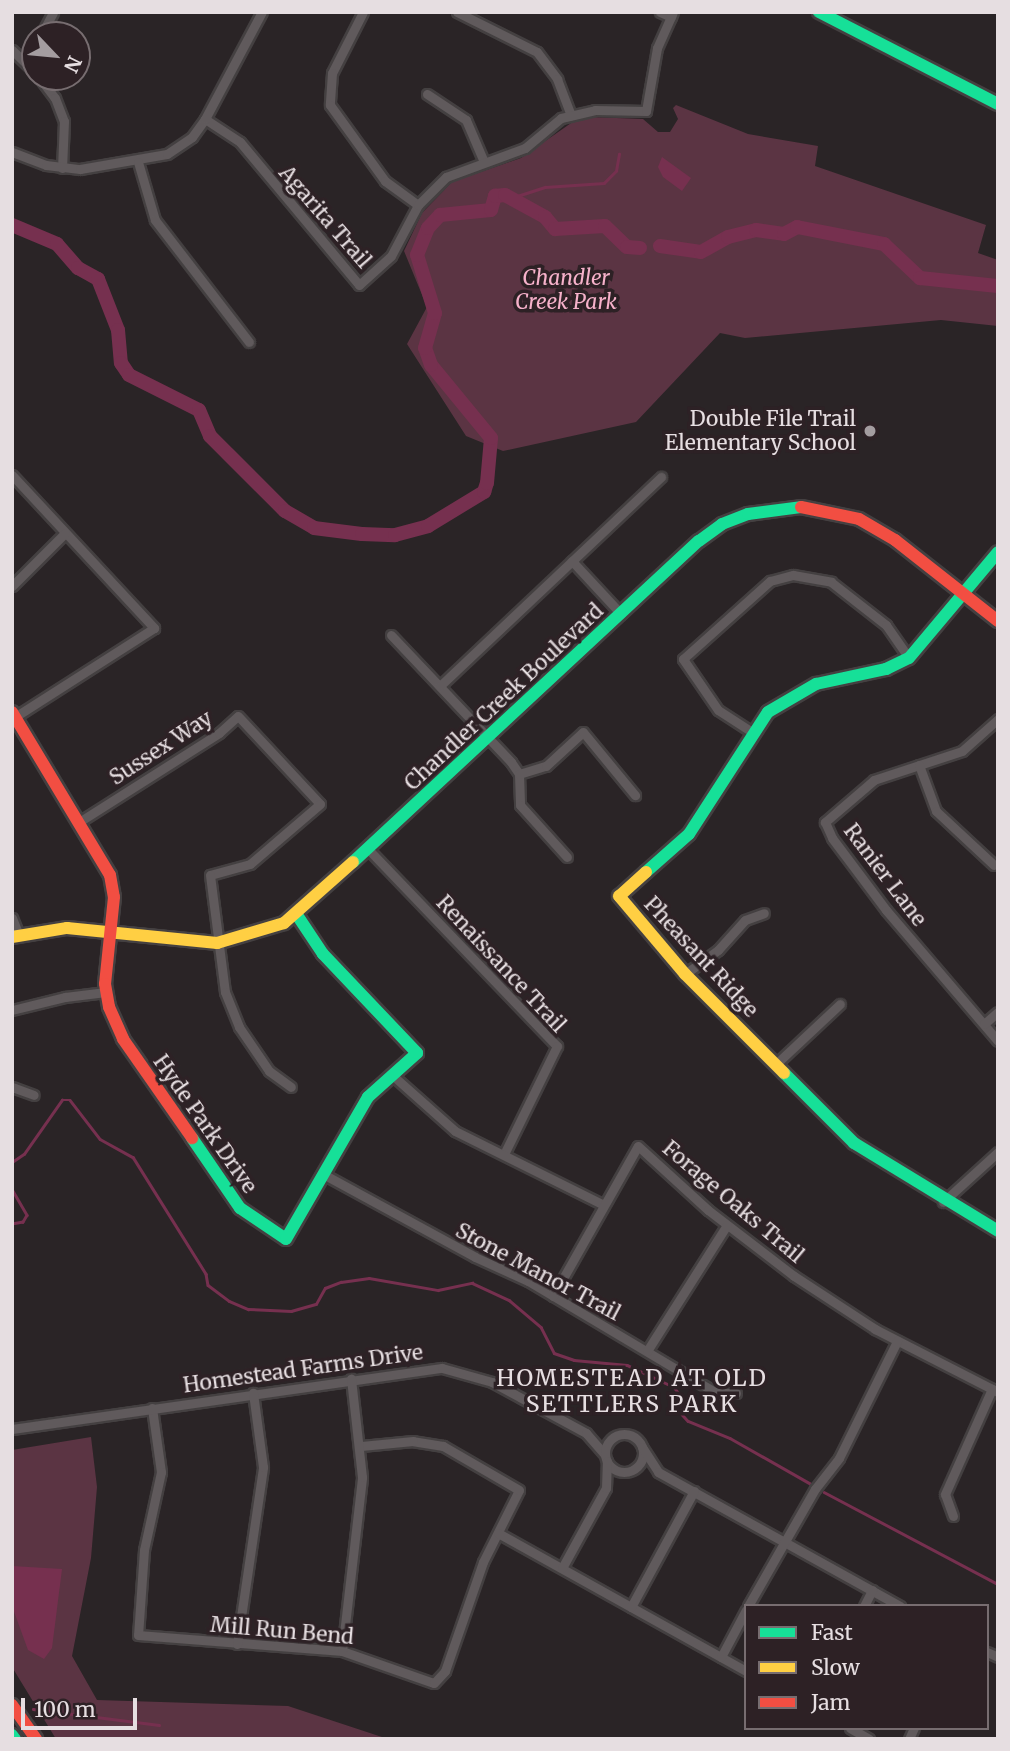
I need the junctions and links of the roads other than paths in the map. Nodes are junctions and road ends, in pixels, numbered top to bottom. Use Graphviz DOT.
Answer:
graph roads {
  1 [pos="262,12"];
  2 [pos="363,12"];
  3 [pos="457,12"];
  4 [pos="660,12"];
  5 [pos="822,13"];
  6 [pos="672,15"];
  7 [pos="50,91"];
  8 [pos="427,93"];
  9 [pos="998,104"];
  10 [pos="571,116"];
  11 [pos="205,119"];
  12 [pos="12,152"];
  13 [pos="138,162"];
  14 [pos="484,162"];
  15 [pos="62,168"];
  16 [pos="418,205"];
  17 [pos="249,342"];
  18 [pos="12,475"];
  19 [pos="660,477"];
  20 [pos="65,533"];
  21 [pos="998,552"];
  22 [pos="572,561"];
  23 [pos="12,586"];
  24 [pos="964,594"];
  25 [pos="621,614"];
  26 [pos="998,621"];
  27 [pos="391,635"];
  28 [pos="909,658"];
  29 [pos="440,685"];
  30 [pos="14,714"];
  31 [pos="998,719"];
  32 [pos="752,732"];
  33 [pos="489,738"];
  34 [pos="919,765"];
  35 [pos="519,774"];
  36 [pos="635,795"];
  37 [pos="79,822"];
  38 [pos="368,849"];
  39 [pos="567,857"];
  40 [pos="994,864"];
  41 [pos="764,913"];
  42 [pos="297,915"];
  43 [pos="12,918"];
  44 [pos="110,932"];
  45 [pos="15,936"];
  46 [pos="217,943"];
  47 [pos="685,974"];
  48 [pos="106,992"];
  49 [pos="840,1004"];
  50 [pos="12,1010"];
  51 [pos="998,1013"];
  52 [pos="984,1024"];
  53 [pos="998,1041"];
  54 [pos="775,1065"];
  55 [pos="391,1074"];
  56 [pos="12,1087"];
  57 [pos="290,1087"];
  58 [pos="34,1095"];
  59 [pos="998,1152"];
  60 [pos="504,1154"];
  61 [pos="323,1174"];
  62 [pos="943,1202"];
  63 [pos="602,1204"];
  64 [pos="727,1226"];
  65 [pos="998,1231"];
  66 [pos="553,1296"];
  67 [pos="897,1341"];
  68 [pos="647,1351"];
  69 [pos="351,1379"];
  70 [pos="995,1391"];
  71 [pos="253,1393"];
  72 [pos="736,1393"];
  73 [pos="152,1409"];
  74 [pos="12,1429"];
  75 [pos="586,1433"];
  76 [pos="616,1435"];
  77 [pos="361,1446"];
  78 [pos="642,1447"];
  79 [pos="606,1458"];
  80 [pos="630,1470"];
  81 [pos="658,1472"];
  82 [pos="606,1488"];
  83 [pos="694,1491"];
  84 [pos="953,1516"];
  85 [pos="498,1533"];
  86 [pos="783,1541"];
  87 [pos="562,1569"];
  88 [pos="872,1590"];
  89 [pos="749,1604"];
  90 [pos="865,1604"];
  91 [pos="896,1604"];
  92 [pos="631,1607"];
  93 [pos="744,1615"];
  94 [pos="237,1644"];
  95 [pos="342,1651"];
  96 [pos="721,1657"];
  97 [pos="744,1670"];
  98 [pos="12,1705"];
  99 [pos="853,1730"];
  100 [pos="36,1739"];
  101 [pos="869,1739"];
  1 -- 11 [label="street"];
  2 -- 16 [label="street"];
  3 -- 10 [label="street"];
  4 -- 6 [label="street"];
  5 -- 9 [label="street"];
  6 -- 10 [label="street, Agarita Trail"];
  7 -- 15 [label="street"];
  8 -- 14 [label="street"];
  10 -- 14 [label="street, Agarita Trail"];
  11 -- 13 [label="street"];
  11 -- 16 [label="street, Agarita Trail"];
  12 -- 15 [label="street"];
  13 -- 15 [label="street"];
  13 -- 17 [label="street"];
  14 -- 16 [label="street, Agarita Trail"];
  18 -- 20 [label="street"];
  19 -- 22 [label="street"];
  20 -- 23 [label="street"];
  20 -- 30 [label="street"];
  21 -- 24 [label="street, Pheasant Ridge"];
  22 -- 25 [label="street"];
  22 -- 29 [label="street"];
  24 -- 25 [label="street, Chandler Creek Boulevard"];
  24 -- 26 [label="street, Chandler Creek Boulevard"];
  24 -- 28 [label="street, Pheasant Ridge"];
  25 -- 33 [label="street, Chandler Creek Boulevard"];
  27 -- 29 [label="street"];
  28 -- 32 [label="street, Pheasant Ridge"];
  28 -- 32 [label="street"];
  29 -- 33 [label="street"];
  30 -- 37 [label="street, Hyde Park Drive"];
  31 -- 34 [label="street, Ranier Lane"];
  32 -- 47 [label="street, Pheasant Ridge"];
  33 -- 35 [label="street"];
  33 -- 38 [label="street, Chandler Creek Boulevard"];
  34 -- 40 [label="street"];
  34 -- 52 [label="street, Ranier Lane"];
  35 -- 36 [label="street"];
  35 -- 39 [label="street"];
  37 -- 44 [label="street, Hyde Park Drive"];
  37 -- 46 [label="street, Sussex Way"];
  38 -- 42 [label="street, Chandler Creek Boulevard"];
  38 -- 60 [label="street, Renaissance Trail"];
  41 -- 47 [label="street"];
  42 -- 46 [label="street, Chandler Creek Boulevard"];
  42 -- 55 [label="street, Hyde Park Drive"];
  43 -- 45 [label="street"];
  44 -- 45 [label="street, Chandler Creek Boulevard"];
  44 -- 46 [label="street, Chandler Creek Boulevard"];
  44 -- 48 [label="street, Hyde Park Drive"];
  46 -- 57 [label="street"];
  47 -- 54 [label="street, Pheasant Ridge"];
  48 -- 50 [label="street"];
  48 -- 61 [label="street, Hyde Park Drive"];
  49 -- 54 [label="street"];
  51 -- 52 [label="street"];
  52 -- 53 [label="street, Ranier Lane"];
  54 -- 62 [label="street, Pheasant Ridge"];
  55 -- 60 [label="street"];
  55 -- 61 [label="street, Hyde Park Drive"];
  56 -- 58 [label="street"];
  59 -- 62 [label="street"];
  60 -- 63 [label="street"];
  61 -- 66 [label="street, Stone Manor Trail"];
  62 -- 65 [label="street, Pheasant Ridge"];
  63 -- 64 [label="street, Forage Oaks Trail"];
  63 -- 66 [label="street, Forage Oaks Trail"];
  64 -- 67 [label="street, Forage Oaks Trail"];
  64 -- 68 [label="street"];
  66 -- 68 [label="street, Stone Manor Trail"];
  67 -- 70 [label="street, Forage Oaks Trail"];
  67 -- 86 [label="street"];
  68 -- 72 [label="street, Stone Manor Trail"];
  69 -- 71 [label="street, Homestead Farms Drive"];
  69 -- 75 [label="street, Homestead Farms Drive"];
  69 -- 77 [label="street"];
  70 -- 84 [label="street"];
  71 -- 73 [label="street, Homestead Farms Drive"];
  71 -- 94 [label="street"];
  73 -- 74 [label="street, Homestead Farms Drive"];
  73 -- 94 [label="street, Mill Run Bend"];
  75 -- 76 [label="street, Homestead Farms Drive"];
  75 -- 79 [label="street, Homestead Farms Drive"];
  76 -- 78 [label="street, Homestead Farms Drive"];
  76 -- 79 [label="street"];
  77 -- 85 [label="street, Mill Run Bend"];
  77 -- 95 [label="street"];
  78 -- 80 [label="street"];
  78 -- 81 [label="street, Homestead Farms Drive"];
  79 -- 80 [label="street, Homestead Farms Drive"];
  79 -- 82 [label="street"];
  80 -- 81 [label="street, Homestead Farms Drive"];
  80 -- 82 [label="street"];
  81 -- 83 [label="street, Homestead Farms Drive"];
  82 -- 87 [label="street"];
  83 -- 86 [label="street, Homestead Farms Drive"];
  83 -- 92 [label="street"];
  85 -- 87 [label="street"];
  85 -- 95 [label="street, Mill Run Bend"];
  86 -- 88 [label="street, Homestead Farms Drive"];
  86 -- 89 [label="street"];
  87 -- 92 [label="street"];
  88 -- 90 [label="street"];
  88 -- 91 [label="street, Homestead Farms Drive"];
  92 -- 96 [label="street"];
  93 -- 96 [label="street"];
  94 -- 95 [label="street, Mill Run Bend"];
  96 -- 97 [label="street"];
  98 -- 100 [label="street"];
  99 -- 101 [label="street"];
}
